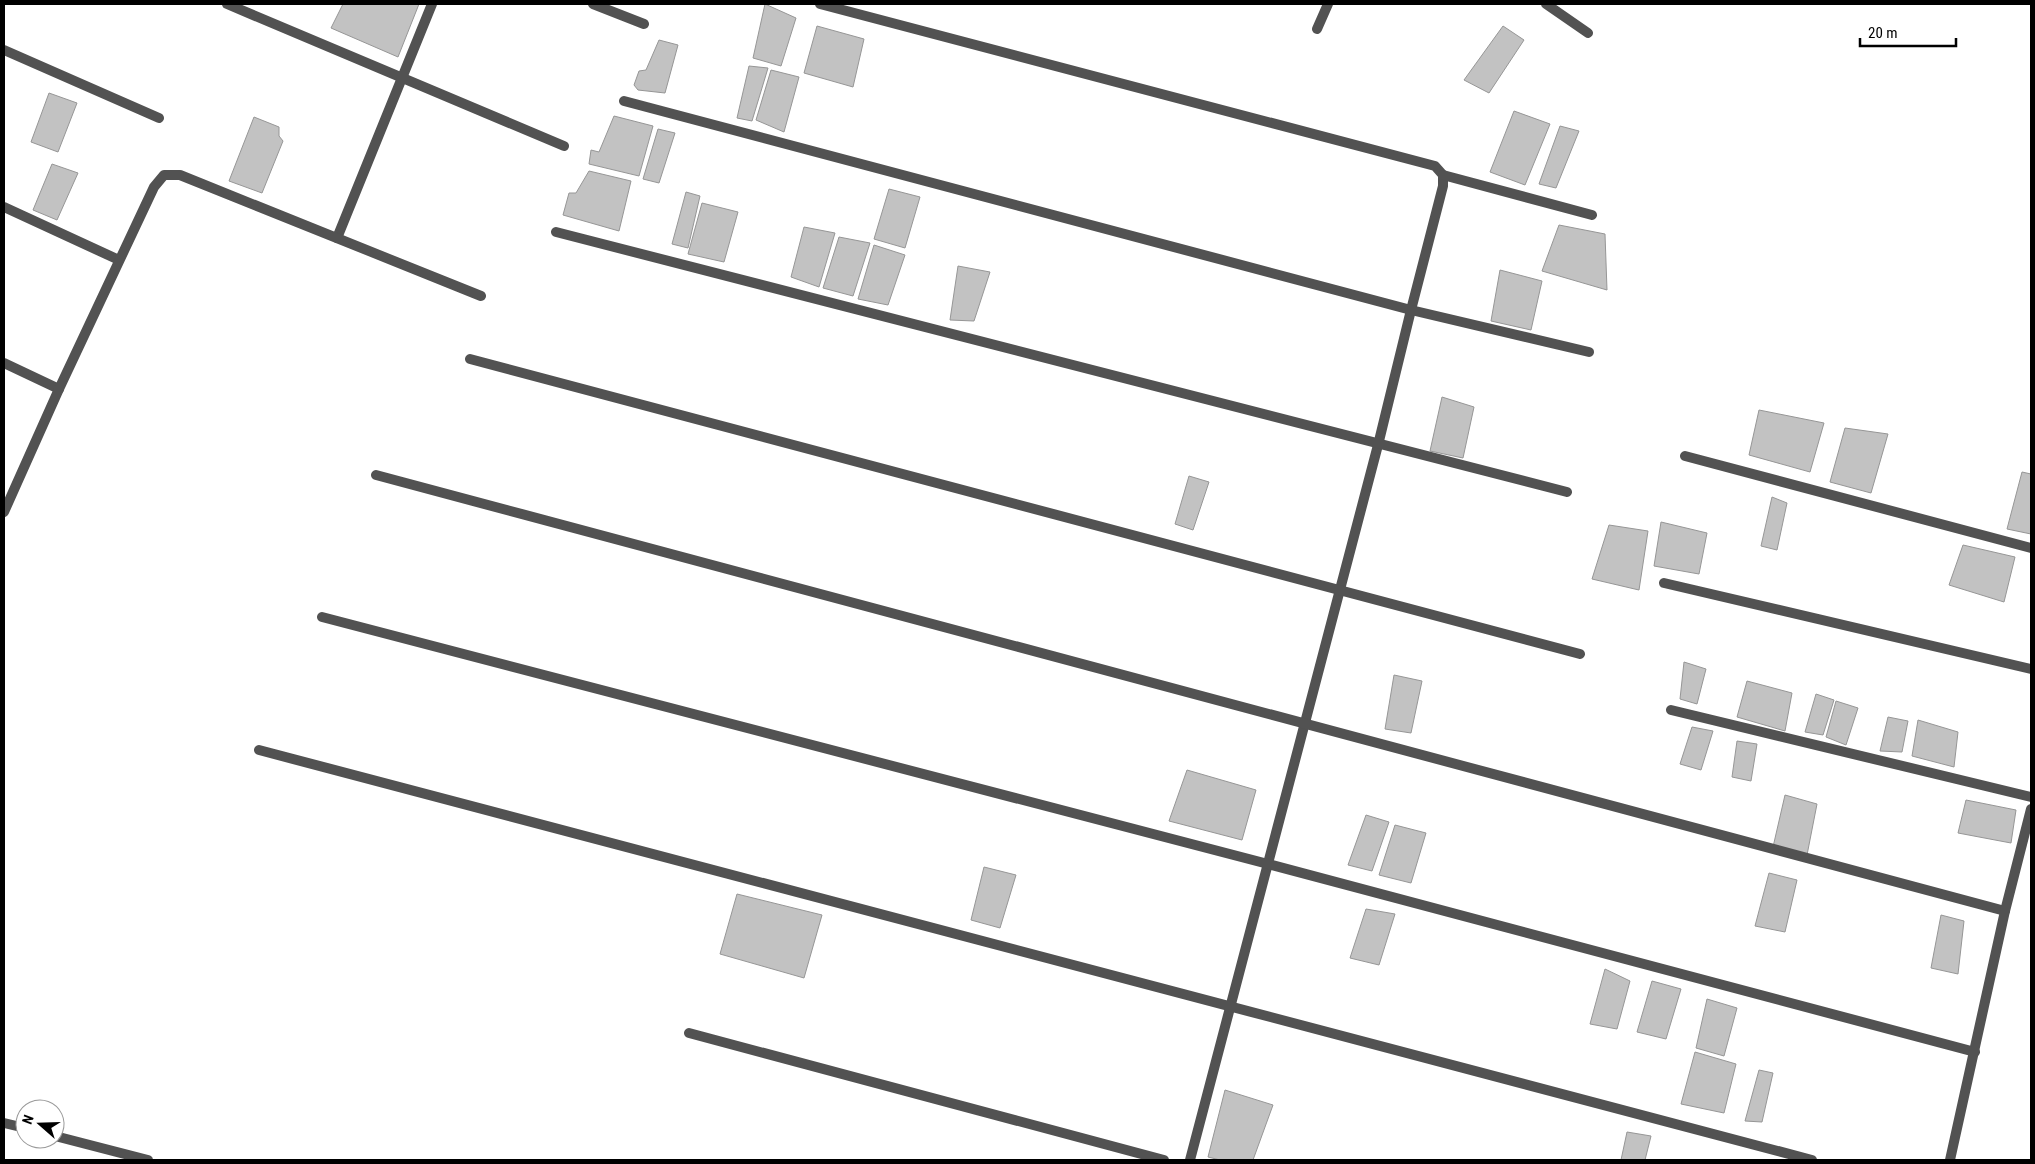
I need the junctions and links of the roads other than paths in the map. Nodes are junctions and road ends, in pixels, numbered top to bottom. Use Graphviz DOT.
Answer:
graph roads {
  1 [pos="227,4"];
  2 [pos="432,4"];
  3 [pos="593,4"];
  4 [pos="820,4"];
  5 [pos="1328,4"];
  6 [pos="1546,4"];
  7 [pos="644,24"];
  8 [pos="1317,29"];
  9 [pos="1588,34"];
  10 [pos="4,50"];
  11 [pos="402,78"];
  12 [pos="624,101"];
  13 [pos="159,118"];
  14 [pos="564,146"];
  15 [pos="1443,175"];
  16 [pos="4,207"];
  17 [pos="1592,215"];
  18 [pos="556,232"];
  19 [pos="336,238"];
  20 [pos="119,260"];
  21 [pos="481,296"];
  22 [pos="1410,310"];
  23 [pos="1589,352"];
  24 [pos="470,359"];
  25 [pos="4,363"];
  26 [pos="59,389"];
  27 [pos="1378,445"];
  28 [pos="1685,456"];
  29 [pos="376,475"];
  30 [pos="1567,492"];
  31 [pos="4,512"];
  32 [pos="2031,548"];
  33 [pos="1664,583"];
  34 [pos="1340,590"];
  35 [pos="322,617"];
  36 [pos="1580,654"];
  37 [pos="2031,669"];
  38 [pos="1671,710"];
  39 [pos="1305,724"];
  40 [pos="259,750"];
  41 [pos="2031,797"];
  42 [pos="2031,810"];
  43 [pos="1268,864"];
  44 [pos="2006,911"];
  45 [pos="1231,1007"];
  46 [pos="688,1033"];
  47 [pos="1975,1052"];
  48 [pos="65,1139"];
  49 [pos="148,1160"];
  50 [pos="1164,1160"];
  51 [pos="1190,1160"];
  52 [pos="1812,1160"];
  53 [pos="1950,1160"];
  1 -- 11 [label="street"];
  2 -- 11 [label="street"];
  3 -- 7 [label="street"];
  4 -- 15 [label="street"];
  5 -- 8 [label="street"];
  6 -- 9 [label="street"];
  10 -- 13 [label="street"];
  11 -- 14 [label="street"];
  11 -- 19 [label="street"];
  12 -- 22 [label="street"];
  15 -- 17 [label="street"];
  15 -- 22 [label="street"];
  16 -- 20 [label="street"];
  18 -- 27 [label="street"];
  19 -- 20 [label="street"];
  19 -- 21 [label="street"];
  20 -- 26 [label="street"];
  22 -- 23 [label="street"];
  22 -- 27 [label="street"];
  24 -- 34 [label="street"];
  25 -- 26 [label="street"];
  26 -- 31 [label="street"];
  27 -- 30 [label="street"];
  27 -- 34 [label="street"];
  28 -- 32 [label="street"];
  29 -- 39 [label="street"];
  33 -- 37 [label="street"];
  34 -- 36 [label="street"];
  34 -- 39 [label="street"];
  35 -- 43 [label="street"];
  38 -- 41 [label="street"];
  39 -- 43 [label="street"];
  39 -- 44 [label="street"];
  40 -- 45 [label="street"];
  42 -- 44 [label="street"];
  43 -- 45 [label="street"];
  43 -- 47 [label="street"];
  44 -- 47 [label="street"];
  45 -- 51 [label="street"];
  45 -- 52 [label="street"];
  46 -- 50 [label="street"];
  47 -- 53 [label="street"];
  48 -- 49 [label="street"];
}
